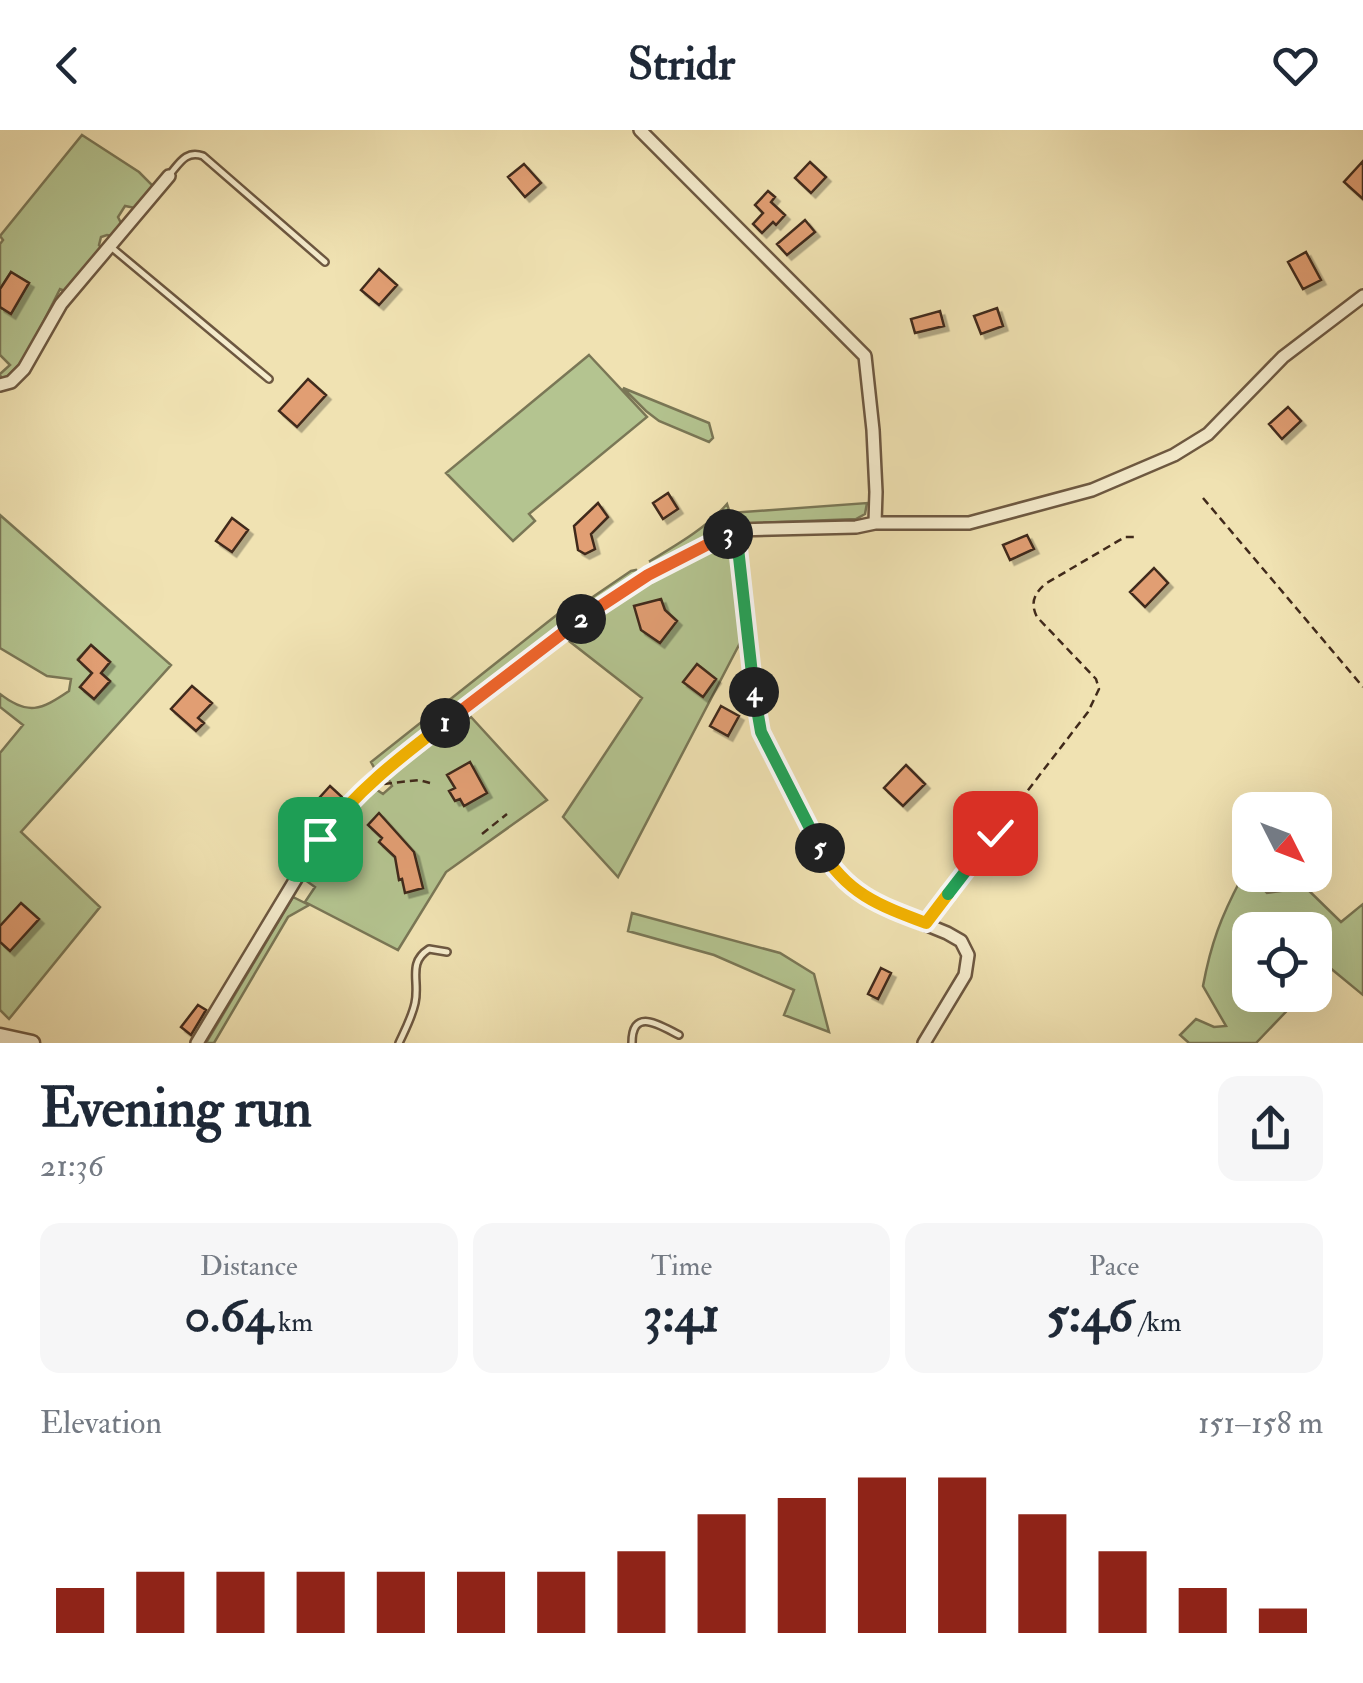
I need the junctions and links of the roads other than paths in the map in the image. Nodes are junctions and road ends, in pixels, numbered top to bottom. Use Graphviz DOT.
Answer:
graph roads {
  1 [pos="640,130"];
  2 [pos="169,176"];
  3 [pos="111,247"];
  4 [pos="325,262"];
  5 [pos="1363,296"];
  6 [pos="269,379"];
  7 [pos="0,386"];
  8 [pos="875,523"];
  9 [pos="736,530"];
  10 [pos="447,952"];
  11 [pos="0,1036"];
  12 [pos="680,1036"];
  13 [pos="32,1043"];
  14 [pos="197,1043"];
  15 [pos="399,1043"];
  16 [pos="632,1043"];
  17 [pos="924,1043"];
  1 -- 8 [label="street"];
  2 -- 3 [label="street"];
  2 -- 4 [label="lane"];
  3 -- 6 [label="lane"];
  3 -- 7 [label="street"];
  5 -- 8 [label="street"];
  8 -- 9 [label="street"];
  9 -- 14 [label="street"];
  9 -- 17 [label="street"];
  10 -- 15 [label="lane"];
  11 -- 13 [label="street"];
  12 -- 16 [label="lane"];
}
